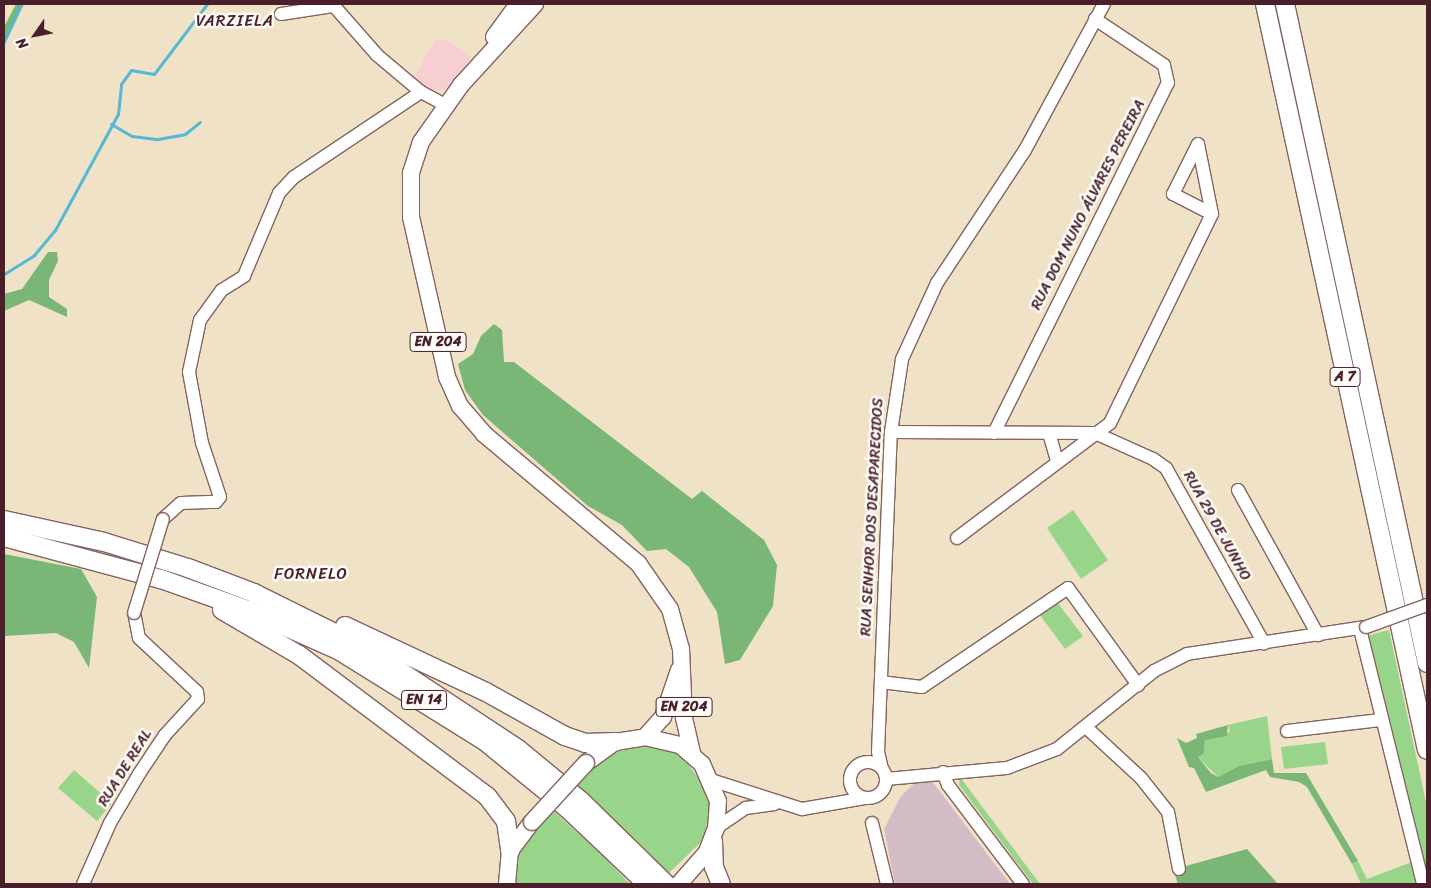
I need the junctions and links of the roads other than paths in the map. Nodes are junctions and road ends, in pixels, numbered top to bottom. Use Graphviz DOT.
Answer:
graph roads {
  1 [pos="518,4"];
  2 [pos="535,4"];
  3 [pos="1104,4"];
  4 [pos="1265,4"];
  5 [pos="1285,4"];
  6 [pos="281,14"];
  7 [pos="1095,19"];
  8 [pos="474,69"];
  9 [pos="421,92"];
  10 [pos="445,105"];
  11 [pos="1212,214"];
  12 [pos="891,432"];
  13 [pos="994,433"];
  14 [pos="1049,433"];
  15 [pos="1095,433"];
  16 [pos="1057,462"];
  17 [pos="1238,490"];
  18 [pos="4,520"];
  19 [pos="4,537"];
  20 [pos="956,538"];
  21 [pos="161,579"];
  22 [pos="254,593"];
  23 [pos="1427,605"];
  24 [pos="1363,628"];
  25 [pos="1318,635"];
  26 [pos="1264,643"];
  27 [pos="682,661"];
  28 [pos="1427,663"];
  29 [pos="881,682"];
  30 [pos="1138,685"];
  31 [pos="1380,720"];
  32 [pos="880,727"];
  33 [pos="1088,729"];
  34 [pos="1287,731"];
  35 [pos="645,737"];
  36 [pos="615,742"];
  37 [pos="1427,750"];
  38 [pos="692,753"];
  39 [pos="863,763"];
  40 [pos="943,772"];
  41 [pos="884,774"];
  42 [pos="850,779"];
  43 [pos="711,780"];
  44 [pos="866,798"];
  45 [pos="776,804"];
  46 [pos="834,806"];
  47 [pos="872,823"];
  48 [pos="714,834"];
  49 [pos="510,850"];
  50 [pos="1179,869"];
  51 [pos="506,883"];
  52 [pos="83,884"];
  53 [pos="647,884"];
  54 [pos="666,884"];
  55 [pos="679,884"];
  56 [pos="721,884"];
  57 [pos="887,884"];
  58 [pos="1023,884"];
  59 [pos="1423,884"];
  1 -- 8 [label="main road, EN 204"];
  2 -- 8 [label="main road, EN 204"];
  3 -- 7 [label="street, RUA SENHOR DOS DESAPARECIDOS"];
  4 -- 37 [label="highway, A 7"];
  5 -- 28 [label="highway, A 7"];
  6 -- 9 [label="street"];
  7 -- 12 [label="street, RUA SENHOR DOS DESAPARECIDOS"];
  7 -- 13 [label="street, RUA DOM NUNO ÁLVARES PEREIRA"];
  8 -- 10 [label="main road, EN 204"];
  9 -- 10 [label="street"];
  9 -- 52 [label="street, RUA DE REAL, bridge"];
  10 -- 27 [label="main road, EN 204"];
  11 -- 11 [label="street"];
  11 -- 15 [label="street"];
  12 -- 13 [label="street"];
  12 -- 29 [label="street, RUA SENHOR DOS DESAPARECIDOS"];
  13 -- 14 [label="street"];
  14 -- 15 [label="street"];
  14 -- 16 [label="street"];
  15 -- 16 [label="street"];
  15 -- 26 [label="street, RUA 29 DE JUNHO"];
  16 -- 20 [label="street"];
  17 -- 25 [label="street"];
  18 -- 22 [label="highway, EN 14"];
  19 -- 21 [label="highway, EN 14"];
  21 -- 49 [label="highway, EN 14"];
  21 -- 53 [label="highway, EN 14"];
  22 -- 36 [label="highway, EN 14"];
  22 -- 54 [label="highway, EN 14"];
  23 -- 24 [label="street, bridge"];
  24 -- 25 [label="street"];
  24 -- 31 [label="street"];
  25 -- 26 [label="street"];
  26 -- 30 [label="street"];
  27 -- 35 [label="main road, EN 204"];
  27 -- 38 [label="main road, EN 204"];
  29 -- 30 [label="street"];
  29 -- 32 [label="street, RUA SENHOR DOS DESAPARECIDOS"];
  30 -- 33 [label="street"];
  31 -- 34 [label="street"];
  31 -- 59 [label="street"];
  32 -- 39 [label="street, RUA SENHOR DOS DESAPARECIDOS"];
  32 -- 41 [label="street, RUA SENHOR DOS DESAPARECIDOS"];
  33 -- 40 [label="street"];
  33 -- 50 [label="street"];
  35 -- 36 [label="main road, EN 204"];
  35 -- 38 [label="main road"];
  36 -- 49 [label="main road, bridge"];
  38 -- 43 [label="main road, EN 204"];
  39 -- 41 [label="street"];
  39 -- 42 [label="street"];
  40 -- 41 [label="street"];
  40 -- 58 [label="street"];
  41 -- 44 [label="street"];
  42 -- 44 [label="street"];
  42 -- 46 [label="street"];
  43 -- 45 [label="street"];
  43 -- 48 [label="main road, EN 204"];
  44 -- 46 [label="street"];
  45 -- 46 [label="street"];
  45 -- 48 [label="street"];
  47 -- 57 [label="street"];
  48 -- 55 [label="main road"];
  48 -- 56 [label="highway"];
  49 -- 51 [label="main road"];
}
